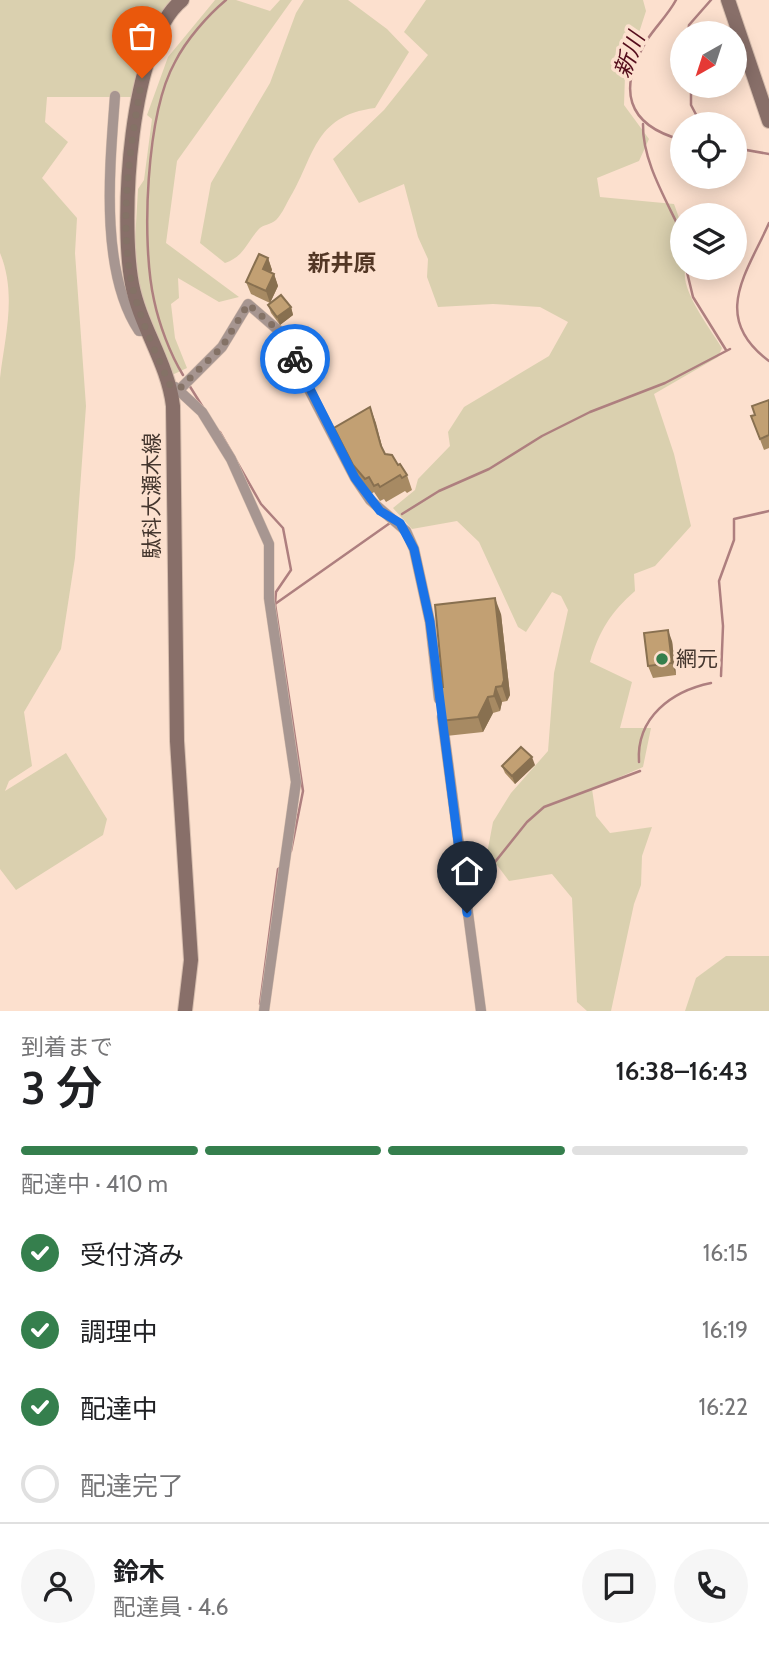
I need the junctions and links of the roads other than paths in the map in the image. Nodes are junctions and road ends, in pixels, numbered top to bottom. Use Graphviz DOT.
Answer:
graph roads {
  1 [pos="182,0"];
  2 [pos="727,0"];
  3 [pos="115,96"];
  4 [pos="769,121"];
  5 [pos="147,331"];
  6 [pos="175,387"];
  7 [pos="184,1011"];
  8 [pos="264,1011"];
  9 [pos="481,1011"];
  1 -- 5 [label="main road, 駄科大瀬木線"];
  2 -- 4 [label="main road"];
  3 -- 5 [label="street"];
  5 -- 6 [label="main road, 駄科大瀬木線"];
  6 -- 7 [label="main road, 駄科大瀬木線"];
  6 -- 8 [label="street"];
  6 -- 9 [label="street"];
}
